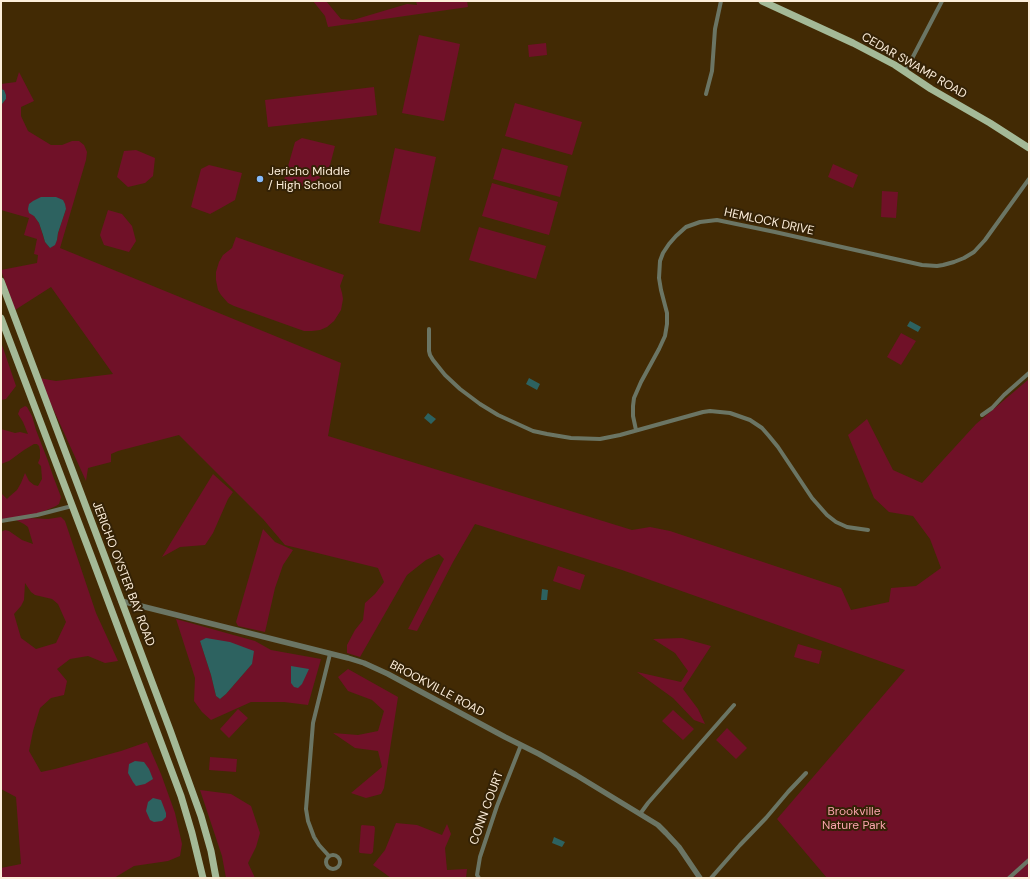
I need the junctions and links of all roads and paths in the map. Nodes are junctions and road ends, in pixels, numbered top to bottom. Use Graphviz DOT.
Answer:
graph roads {
  1 [pos="721,1"];
  2 [pos="762,1"];
  3 [pos="942,1"];
  4 [pos="905,72"];
  5 [pos="706,94"];
  6 [pos="1029,148"];
  7 [pos="1029,180"];
  8 [pos="1,280"];
  9 [pos="1,318"];
  10 [pos="429,329"];
  11 [pos="35,370"];
  12 [pos="1029,373"];
  13 [pos="23,375"];
  14 [pos="982,415"];
  15 [pos="636,430"];
  16 [pos="72,506"];
  17 [pos="1,522"];
  18 [pos="868,530"];
  19 [pos="92,558"];
  20 [pos="121,601"];
  21 [pos="330,654"];
  22 [pos="734,705"];
  23 [pos="521,745"];
  24 [pos="806,773"];
  25 [pos="640,814"];
  26 [pos="202,820"];
  27 [pos="190,824"];
  28 [pos="329,856"];
  29 [pos="1029,860"];
  30 [pos="203,878"];
  31 [pos="216,878"];
  32 [pos="479,878"];
  33 [pos="700,878"];
  34 [pos="711,878"];
  35 [pos="1009,878"];
  1 -- 5 [label="street"];
  2 -- 4 [label="main road, CEDAR SWAMP ROAD"];
  3 -- 4 [label="street"];
  4 -- 6 [label="main road, CEDAR SWAMP ROAD"];
  7 -- 15 [label="street, HEMLOCK DRIVE"];
  8 -- 11 [label="main road, JERICHO OYSTER BAY ROAD"];
  9 -- 13 [label="main road, JERICHO OYSTER BAY ROAD"];
  10 -- 15 [label="street"];
  11 -- 13 [label="main road"];
  11 -- 20 [label="main road, JERICHO OYSTER BAY ROAD"];
  12 -- 14 [label="street"];
  13 -- 16 [label="main road, JERICHO OYSTER BAY ROAD"];
  15 -- 18 [label="street"];
  16 -- 17 [label="street"];
  16 -- 19 [label="main road, JERICHO OYSTER BAY ROAD"];
  19 -- 20 [label="main road"];
  19 -- 27 [label="main road, JERICHO OYSTER BAY ROAD"];
  20 -- 21 [label="street, BROOKVILLE ROAD"];
  20 -- 26 [label="main road, JERICHO OYSTER BAY ROAD"];
  21 -- 23 [label="street, BROOKVILLE ROAD"];
  21 -- 28 [label="street"];
  22 -- 25 [label="street"];
  23 -- 25 [label="street, BROOKVILLE ROAD"];
  23 -- 32 [label="street, CONN COURT"];
  24 -- 34 [label="street"];
  25 -- 33 [label="street, BROOKVILLE ROAD"];
  26 -- 27 [label="main road"];
  26 -- 31 [label="main road, JERICHO OYSTER BAY ROAD"];
  27 -- 30 [label="main road, JERICHO OYSTER BAY ROAD"];
  29 -- 35 [label="street"];
}
